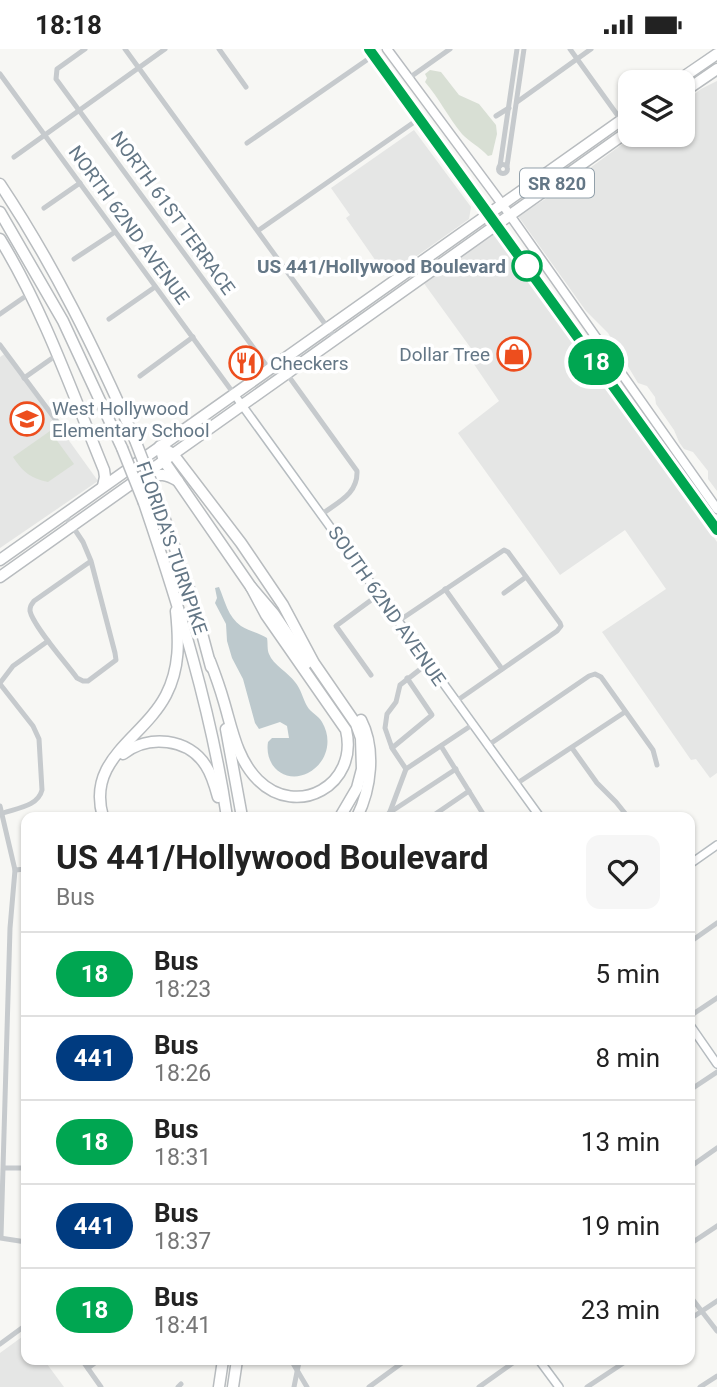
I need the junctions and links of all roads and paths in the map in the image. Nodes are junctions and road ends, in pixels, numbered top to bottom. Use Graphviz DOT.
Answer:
graph roads {
  1 [pos="85,49"];
  2 [pos="125,49"];
  3 [pos="165,49"];
  4 [pos="219,49"];
  5 [pos="387,49"];
  6 [pos="450,49"];
  7 [pos="517,49"];
  8 [pos="524,49"];
  9 [pos="570,49"];
  10 [pos="591,49"];
  11 [pos="372,52"];
  12 [pos="717,54"];
  13 [pos="577,59"];
  14 [pos="138,68"];
  15 [pos="717,69"];
  16 [pos="694,70"];
  17 [pos="0,74"];
  18 [pos="409,78"];
  19 [pos="6,83"];
  20 [pos="695,84"];
  21 [pos="0,87"];
  22 [pos="246,87"];
  23 [pos="516,103"];
  24 [pos="508,108"];
  25 [pos="618,108"];
  26 [pos="79,112"];
  27 [pos="496,116"];
  28 [pos="420,118"];
  29 [pos="618,123"];
  30 [pos="45,136"];
  31 [pos="618,139"];
  32 [pos="247,143"];
  33 [pos="14,157"];
  34 [pos="80,183"];
  35 [pos="0,184"];
  36 [pos="502,204"];
  37 [pos="44,208"];
  38 [pos="0,212"];
  39 [pos="489,213"];
  40 [pos="510,216"];
  41 [pos="498,225"];
  42 [pos="259,230"];
  43 [pos="114,232"];
  44 [pos="0,239"];
  45 [pos="74,259"];
  46 [pos="155,287"];
  47 [pos="23,298"];
  48 [pos="0,314"];
  49 [pos="109,319"];
  50 [pos="328,327"];
  51 [pos="192,337"];
  52 [pos="336,339"];
  53 [pos="0,345"];
  54 [pos="51,359"];
  55 [pos="269,369"];
  56 [pos="287,374"];
  57 [pos="140,376"];
  58 [pos="24,378"];
  59 [pos="234,394"];
  60 [pos="243,405"];
  61 [pos="67,435"];
  62 [pos="160,446"];
  63 [pos="169,458"];
  64 [pos="180,482"];
  65 [pos="130,485"];
  66 [pos="103,486"];
  67 [pos="717,509"];
  68 [pos="64,514"];
  69 [pos="322,514"];
  70 [pos="73,526"];
  71 [pos="717,530"];
  72 [pos="0,560"];
  73 [pos="91,561"];
  74 [pos="0,577"];
  75 [pos="526,577"];
  76 [pos="251,587"];
  77 [pos="173,589"];
  78 [pos="445,589"];
  79 [pos="504,593"];
  80 [pos="378,595"];
  81 [pos="397,622"];
  82 [pos="48,641"];
  83 [pos="303,641"];
  84 [pos="209,661"];
  85 [pos="428,664"];
  86 [pos="502,669"];
  87 [pos="371,675"];
  88 [pos="407,678"];
  89 [pos="0,683"];
  90 [pos="455,702"];
  91 [pos="625,712"];
  92 [pos="472,725"];
  93 [pos="487,746"];
  94 [pos="440,747"];
  95 [pos="392,748"];
  96 [pos="572,748"];
  97 [pos="657,765"];
  98 [pos="406,769"];
  99 [pos="456,769"];
  100 [pos="516,784"];
  101 [pos="469,791"];
  102 [pos="0,806"];
  103 [pos="104,812"];
  104 [pos="104,812"];
  105 [pos="224,812"];
  106 [pos="225,812"];
  107 [pos="241,812"];
  108 [pos="335,812"];
  109 [pos="343,812"];
  110 [pos="359,812"];
  111 [pos="389,812"];
  112 [pos="392,812"];
  113 [pos="438,812"];
  114 [pos="481,812"];
  115 [pos="536,812"];
  116 [pos="624,812"];
  117 [pos="3,813"];
  118 [pos="717,845"];
  119 [pos="695,860"];
  120 [pos="21,869"];
  121 [pos="15,870"];
  122 [pos="717,923"];
  123 [pos="10,928"];
  124 [pos="0,929"];
  125 [pos="695,938"];
  126 [pos="0,990"];
  127 [pos="9,990"];
  128 [pos="717,998"];
  129 [pos="695,1013"];
  130 [pos="695,1032"];
  131 [pos="4,1049"];
  132 [pos="717,1064"];
  133 [pos="717,1072"];
  134 [pos="695,1087"];
  135 [pos="3,1109"];
  136 [pos="717,1148"];
  137 [pos="695,1163"];
  138 [pos="4,1168"];
  139 [pos="21,1168"];
  140 [pos="717,1226"];
  141 [pos="0,1238"];
  142 [pos="695,1241"];
  143 [pos="21,1242"];
  144 [pos="717,1301"];
  145 [pos="695,1302"];
  146 [pos="702,1311"];
  147 [pos="695,1316"];
  148 [pos="21,1329"];
  149 [pos="717,1331"];
  150 [pos="0,1344"];
  151 [pos="86,1365"];
  152 [pos="92,1365"];
  153 [pos="222,1365"];
  154 [pos="236,1365"];
  155 [pos="294,1365"];
  156 [pos="299,1365"];
  157 [pos="399,1365"];
  158 [pos="510,1365"];
  159 [pos="543,1365"];
  160 [pos="620,1365"];
  161 [pos="88,1368"];
  162 [pos="298,1374"];
  163 [pos="717,1376"];
  164 [pos="101,1387"];
  165 [pos="219,1387"];
  166 [pos="233,1387"];
  167 [pos="294,1387"];
  168 [pos="307,1387"];
  169 [pos="369,1387"];
  170 [pos="479,1387"];
  171 [pos="559,1387"];
  172 [pos="587,1387"];
  173 [pos="700,1387"];
  1 -- 26 [label="street, NORTH 61ST TERRACE"];
  2 -- 14 [label="street"];
  3 -- 14 [label="street"];
  4 -- 22 [label="street"];
  5 -- 18 [label="main road"];
  6 -- 18 [label="street"];
  7 -- 24 [label="street"];
  8 -- 23 [label="street"];
  9 -- 13 [label="street"];
  10 -- 13 [label="street"];
  11 -- 28 [label="main road"];
  11 -- 32 [label="street"];
  12 -- 16 [label="highway"];
  13 -- 23 [label="street"];
  13 -- 25 [label="street"];
  14 -- 26 [label="street"];
  14 -- 42 [label="street"];
  15 -- 20 [label="highway"];
  17 -- 19 [label="street, NORTH 62ND AVENUE"];
  18 -- 36 [label="main road"];
  19 -- 21 [label="street"];
  19 -- 30 [label="street, NORTH 62ND AVENUE"];
  23 -- 24 [label="street"];
  23 -- 24 [label="street"];
  24 -- 27 [label="street"];
  26 -- 30 [label="street"];
  26 -- 55 [label="street, NORTH 61ST TERRACE"];
  28 -- 39 [label="main road"];
  28 -- 42 [label="street"];
  29 -- 36 [label="highway, SR 820"];
  30 -- 33 [label="street"];
  30 -- 34 [label="street, NORTH 62ND AVENUE"];
  31 -- 40 [label="highway, SR 820"];
  34 -- 37 [label="street"];
  34 -- 43 [label="street, NORTH 62ND AVENUE"];
  35 -- 84 [label="highway, FLORIDA'S TURNPIKE, bridge"];
  36 -- 39 [label="highway, SR 820"];
  36 -- 40 [label="main road"];
  38 -- 77 [label="highway, FLORIDA'S TURNPIKE, bridge"];
  39 -- 41 [label="main road"];
  39 -- 50 [label="highway, SR 820"];
  40 -- 41 [label="highway, SR 820"];
  40 -- 67 [label="main road"];
  41 -- 52 [label="highway, SR 820"];
  41 -- 71 [label="main road"];
  42 -- 50 [label="street"];
  43 -- 45 [label="street"];
  43 -- 46 [label="street, NORTH 62ND AVENUE"];
  44 -- 66 [label="highway"];
  46 -- 49 [label="street"];
  46 -- 51 [label="street, NORTH 62ND AVENUE"];
  47 -- 48 [label="street"];
  50 -- 52 [label="street"];
  50 -- 55 [label="highway, SR 820"];
  51 -- 57 [label="street"];
  51 -- 59 [label="street, NORTH 62ND AVENUE"];
  52 -- 56 [label="highway, SR 820"];
  53 -- 58 [label="street"];
  54 -- 58 [label="street"];
  55 -- 59 [label="highway, SR 820"];
  56 -- 60 [label="highway, SR 820"];
  56 -- 69 [label="street"];
  58 -- 61 [label="street"];
  59 -- 60 [label="street, SOUTH 62ND AVENUE"];
  59 -- 62 [label="highway, SR 820"];
  60 -- 63 [label="highway, SR 820"];
  60 -- 69 [label="street, SOUTH 62ND AVENUE"];
  62 -- 63 [label="highway"];
  62 -- 66 [label="highway, SR 820"];
  63 -- 64 [label="highway"];
  63 -- 65 [label="highway, SR 820"];
  63 -- 83 [label="highway"];
  64 -- 65 [label="highway"];
  64 -- 76 [label="highway"];
  65 -- 70 [label="highway, SR 820"];
  66 -- 68 [label="highway, SR 820"];
  68 -- 70 [label="street"];
  68 -- 72 [label="highway, SR 820"];
  69 -- 80 [label="street, SOUTH 62ND AVENUE"];
  70 -- 73 [label="street"];
  70 -- 74 [label="highway, SR 820"];
  73 -- 82 [label="street"];
  73 -- 82 [label="street"];
  75 -- 78 [label="street"];
  75 -- 79 [label="street"];
  75 -- 86 [label="street"];
  76 -- 84 [label="highway"];
  76 -- 108 [label="highway"];
  77 -- 103 [label="highway"];
  77 -- 106 [label="highway, FLORIDA'S TURNPIKE"];
  78 -- 81 [label="street"];
  78 -- 86 [label="street"];
  80 -- 81 [label="street, SOUTH 62ND AVENUE"];
  80 -- 87 [label="street"];
  81 -- 85 [label="street, SOUTH 62ND AVENUE"];
  82 -- 89 [label="street"];
  83 -- 109 [label="highway"];
  83 -- 110 [label="highway"];
  84 -- 107 [label="highway, FLORIDA'S TURNPIKE"];
  85 -- 88 [label="street"];
  85 -- 90 [label="street, SOUTH 62ND AVENUE"];
  86 -- 90 [label="street"];
  88 -- 95 [label="street"];
  88 -- 95 [label="street"];
  89 -- 117 [label="street"];
  90 -- 92 [label="street, SOUTH 62ND AVENUE"];
  91 -- 93 [label="street"];
  91 -- 96 [label="street"];
  91 -- 97 [label="street"];
  92 -- 93 [label="street, SOUTH 62ND AVENUE"];
  92 -- 94 [label="street"];
  93 -- 100 [label="street, SOUTH 62ND AVENUE"];
  94 -- 98 [label="street"];
  94 -- 99 [label="street"];
  95 -- 98 [label="street"];
  96 -- 100 [label="street"];
  96 -- 116 [label="street"];
  98 -- 111 [label="street"];
  99 -- 101 [label="street"];
  99 -- 112 [label="street"];
  100 -- 115 [label="street, SOUTH 62ND AVENUE"];
  101 -- 113 [label="street"];
  101 -- 114 [label="street"];
  102 -- 117 [label="street"];
  104 -- 105 [label="highway"];
  117 -- 121 [label="street"];
  118 -- 119 [label="street"];
  120 -- 121 [label="street"];
  121 -- 123 [label="street"];
  122 -- 125 [label="street"];
  123 -- 124 [label="street"];
  123 -- 127 [label="street"];
  126 -- 127 [label="street"];
  127 -- 131 [label="street"];
  128 -- 129 [label="street"];
  130 -- 132 [label="street"];
  131 -- 135 [label="street"];
  133 -- 134 [label="street"];
  135 -- 138 [label="street"];
  136 -- 137 [label="street"];
  138 -- 139 [label="street"];
  138 -- 141 [label="street"];
  140 -- 142 [label="street"];
  141 -- 143 [label="street"];
  144 -- 146 [label="street"];
  145 -- 146 [label="street"];
  146 -- 147 [label="street"];
  146 -- 149 [label="street"];
  148 -- 150 [label="street"];
  151 -- 161 [label="street"];
  152 -- 161 [label="street"];
  153 -- 165 [label="highway"];
  154 -- 166 [label="highway"];
  155 -- 162 [label="street"];
  156 -- 162 [label="street"];
  157 -- 169 [label="street"];
  158 -- 170 [label="street"];
  159 -- 171 [label="street"];
  160 -- 172 [label="street"];
  161 -- 164 [label="street"];
  162 -- 167 [label="street"];
  162 -- 168 [label="street"];
  163 -- 173 [label="street"];
}
